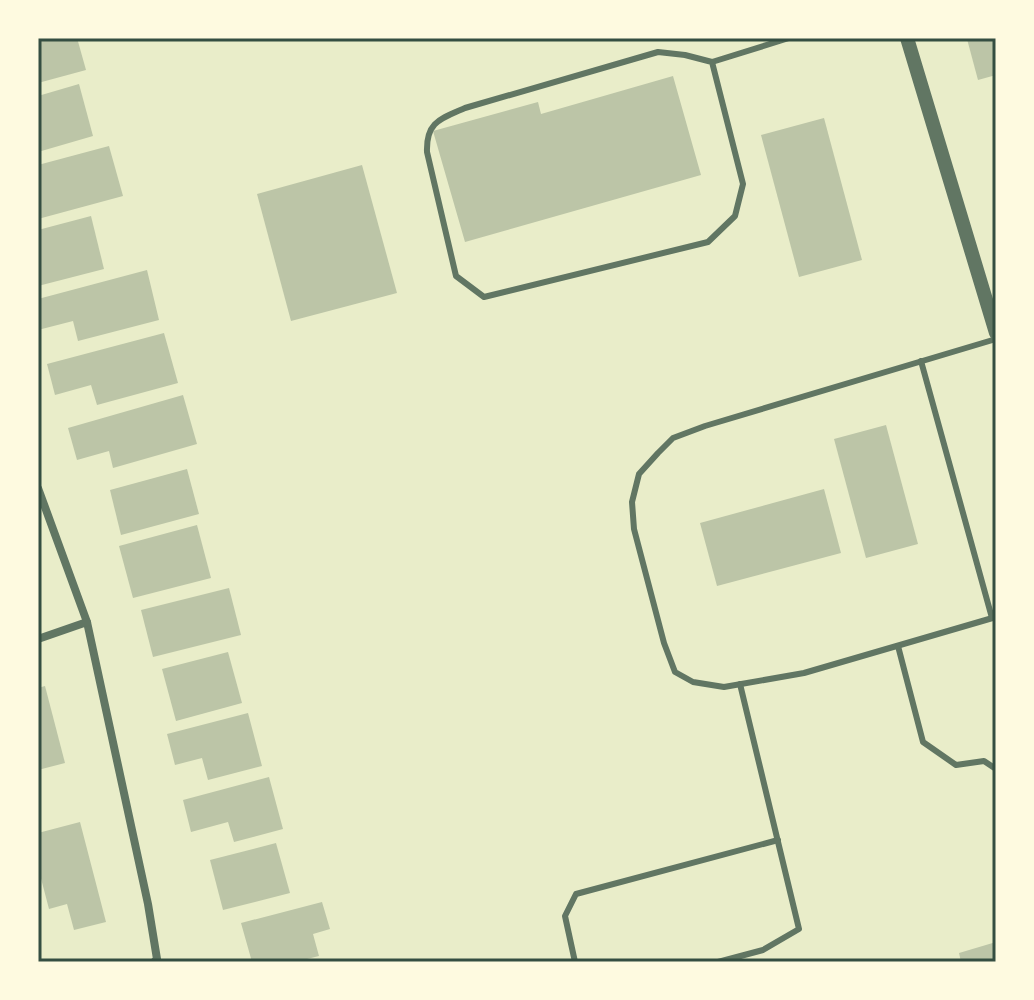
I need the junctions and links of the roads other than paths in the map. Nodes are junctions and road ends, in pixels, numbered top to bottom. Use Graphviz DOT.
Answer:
graph roads {
  1 [pos="789,38"];
  2 [pos="907,38"];
  3 [pos="712,62"];
  4 [pos="996,336"];
  5 [pos="921,361"];
  6 [pos="38,488"];
  7 [pos="994,618"];
  8 [pos="87,622"];
  9 [pos="38,639"];
  10 [pos="898,646"];
  11 [pos="740,684"];
  12 [pos="996,769"];
  13 [pos="778,840"];
  14 [pos="154,962"];
  15 [pos="575,962"];
  16 [pos="718,962"];
  1 -- 3 [label="lane"];
  2 -- 4 [label="street"];
  3 -- 3 [label="lane"];
  4 -- 5 [label="lane"];
  5 -- 7 [label="lane"];
  5 -- 11 [label="lane"];
  6 -- 8 [label="street"];
  7 -- 10 [label="lane"];
  8 -- 9 [label="street"];
  8 -- 14 [label="street"];
  10 -- 11 [label="lane"];
  10 -- 12 [label="lane"];
  11 -- 13 [label="lane"];
  13 -- 15 [label="lane"];
  13 -- 16 [label="lane"];
}
